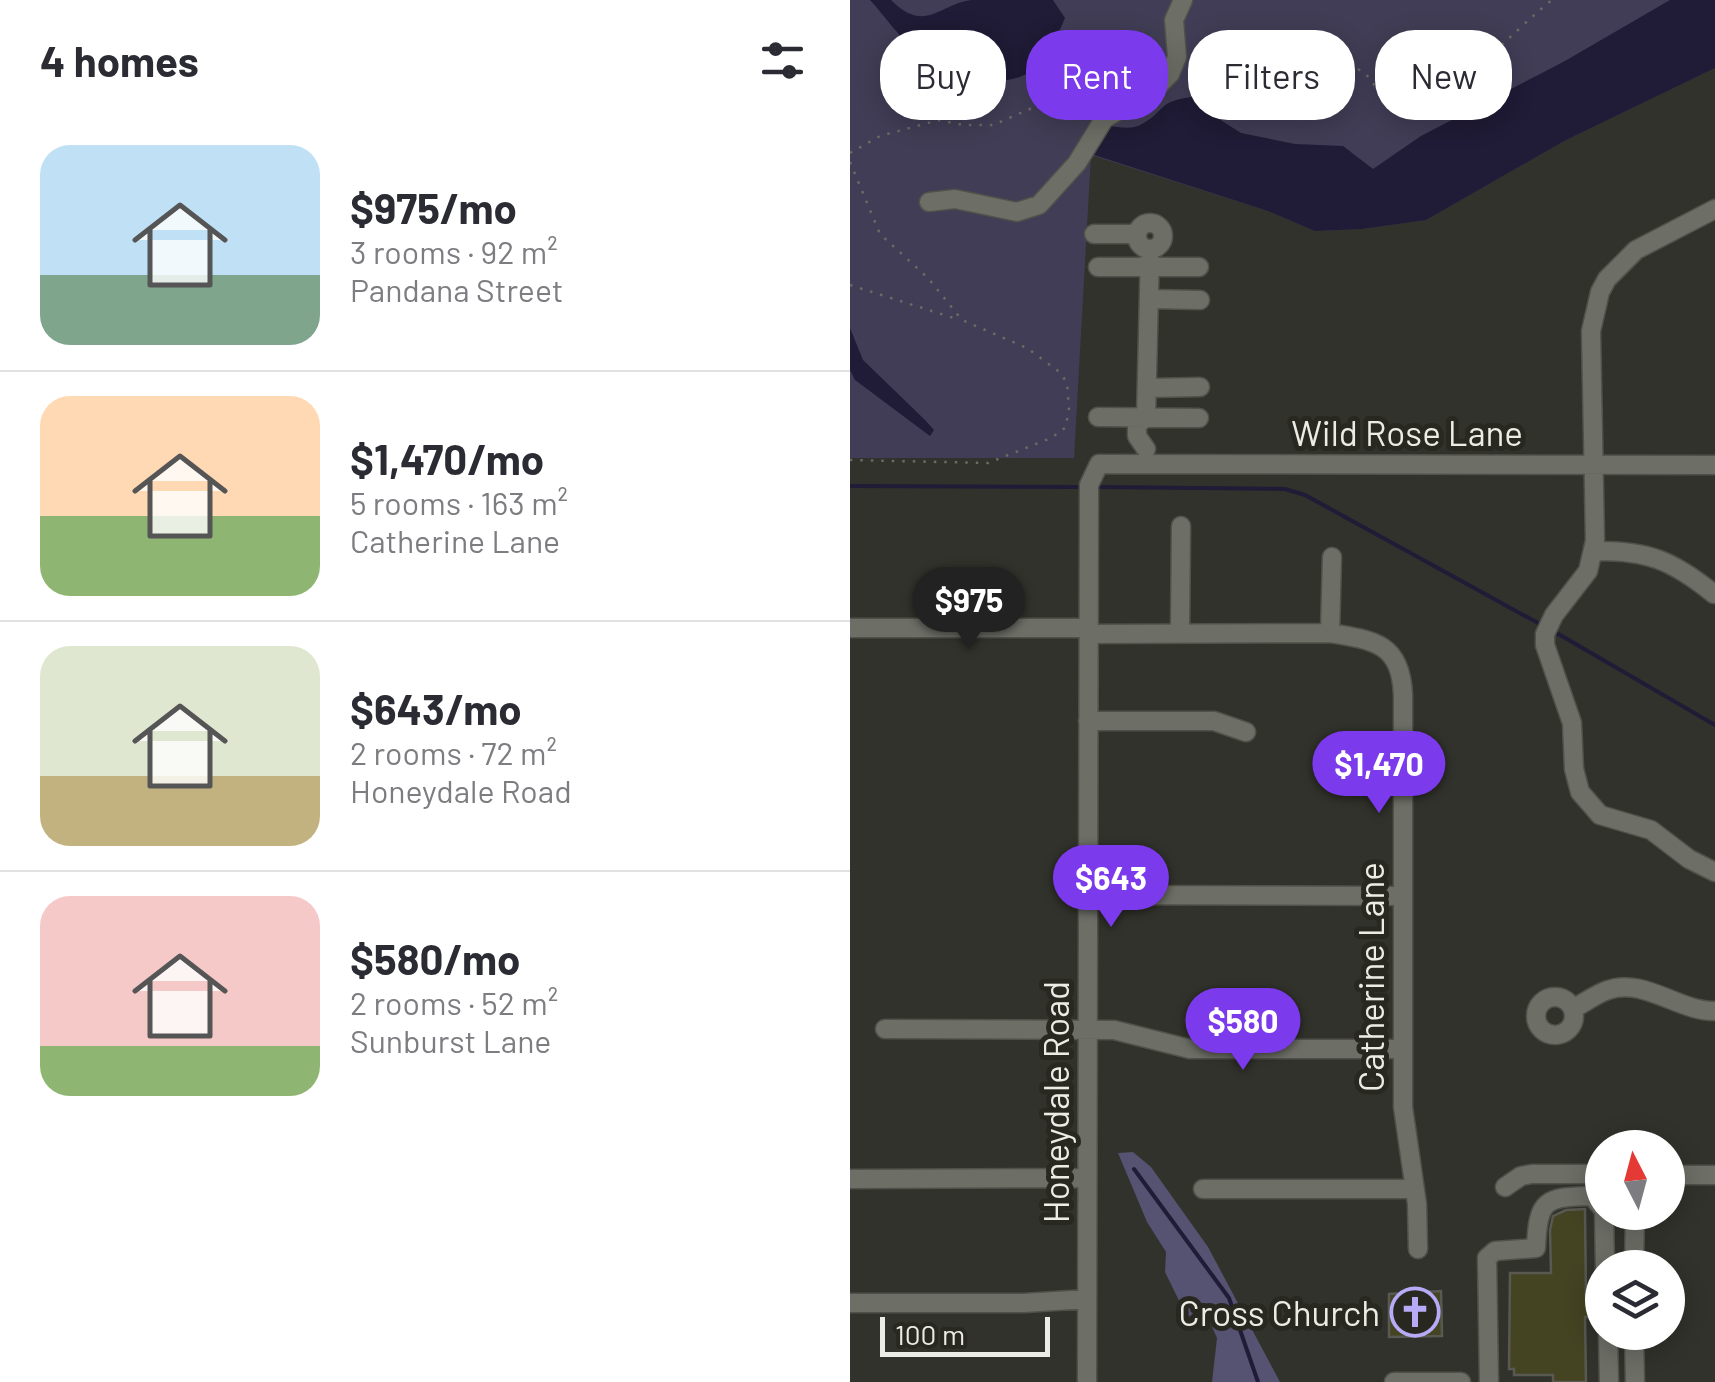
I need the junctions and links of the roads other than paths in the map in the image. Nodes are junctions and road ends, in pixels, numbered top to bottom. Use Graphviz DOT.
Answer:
graph roads {
  1 [pos="1183,0"];
  2 [pos="929,202"];
  3 [pos="1715,208"];
  4 [pos="1094,234"];
  5 [pos="1150,258"];
  6 [pos="1098,267"];
  7 [pos="1199,267"];
  8 [pos="1150,299"];
  9 [pos="1200,300"];
  10 [pos="1200,387"];
  11 [pos="1148,388"];
  12 [pos="1098,417"];
  13 [pos="1199,418"];
  14 [pos="1146,419"];
  15 [pos="1146,457"];
  16 [pos="1099,464"];
  17 [pos="1593,465"];
  18 [pos="1715,465"];
  19 [pos="1181,526"];
  20 [pos="1592,551"];
  21 [pos="1332,557"];
  22 [pos="1714,594"];
  23 [pos="850,628"];
  24 [pos="1088,631"];
  25 [pos="1180,633"];
  26 [pos="1330,633"];
  27 [pos="1088,721"];
  28 [pos="1246,732"];
  29 [pos="1715,872"];
  30 [pos="1088,895"];
  31 [pos="1403,896"];
  32 [pos="1573,1009"];
  33 [pos="1715,1011"];
  34 [pos="884,1029"];
  35 [pos="1087,1029"];
  36 [pos="1403,1049"];
  37 [pos="1585,1174"];
  38 [pos="1685,1174"];
  39 [pos="1715,1175"];
  40 [pos="850,1178"];
  41 [pos="1087,1178"];
  42 [pos="1506,1186"];
  43 [pos="1203,1189"];
  44 [pos="1415,1189"];
  45 [pos="1585,1196"];
  46 [pos="1418,1249"];
  47 [pos="1087,1299"];
  48 [pos="850,1302"];
  49 [pos="1606,1350"];
  50 [pos="1634,1350"];
  51 [pos="1087,1382"];
  52 [pos="1394,1382"];
  53 [pos="1462,1382"];
  54 [pos="1489,1382"];
  55 [pos="1609,1382"];
  56 [pos="1635,1382"];
  1 -- 2 [label="street"];
  3 -- 17 [label="street"];
  4 -- 5 [label="street"];
  5 -- 6 [label="street"];
  5 -- 7 [label="street"];
  5 -- 8 [label="street"];
  8 -- 9 [label="street"];
  8 -- 11 [label="street"];
  10 -- 11 [label="street"];
  11 -- 14 [label="street"];
  12 -- 14 [label="street"];
  13 -- 14 [label="street"];
  14 -- 15 [label="street"];
  15 -- 16 [label="street, Wild Rose Lane"];
  15 -- 17 [label="street, Wild Rose Lane"];
  16 -- 24 [label="street, Honeydale Road"];
  17 -- 18 [label="street, Wild Rose Lane"];
  17 -- 20 [label="street"];
  19 -- 25 [label="street"];
  20 -- 22 [label="street"];
  20 -- 29 [label="street"];
  21 -- 26 [label="street"];
  23 -- 24 [label="street, Catherine Lane"];
  24 -- 25 [label="street, Catherine Lane"];
  24 -- 27 [label="street, Honeydale Road"];
  25 -- 26 [label="street, Catherine Lane"];
  26 -- 31 [label="street, Catherine Lane"];
  27 -- 28 [label="street"];
  27 -- 30 [label="street, Honeydale Road"];
  30 -- 31 [label="street"];
  30 -- 35 [label="street, Honeydale Road"];
  31 -- 36 [label="street, Catherine Lane"];
  32 -- 33 [label="street"];
  34 -- 35 [label="street"];
  35 -- 36 [label="street"];
  35 -- 41 [label="street, Honeydale Road"];
  36 -- 44 [label="street, Catherine Lane"];
  37 -- 42 [label="street"];
  38 -- 39 [label="street"];
  40 -- 41 [label="street"];
  41 -- 47 [label="street, Honeydale Road"];
  43 -- 44 [label="street"];
  44 -- 46 [label="street, Catherine Lane"];
  45 -- 54 [label="street"];
  47 -- 48 [label="street"];
  47 -- 51 [label="street, Honeydale Road"];
  49 -- 55 [label="street"];
  50 -- 56 [label="street"];
  52 -- 53 [label="street"];
}
